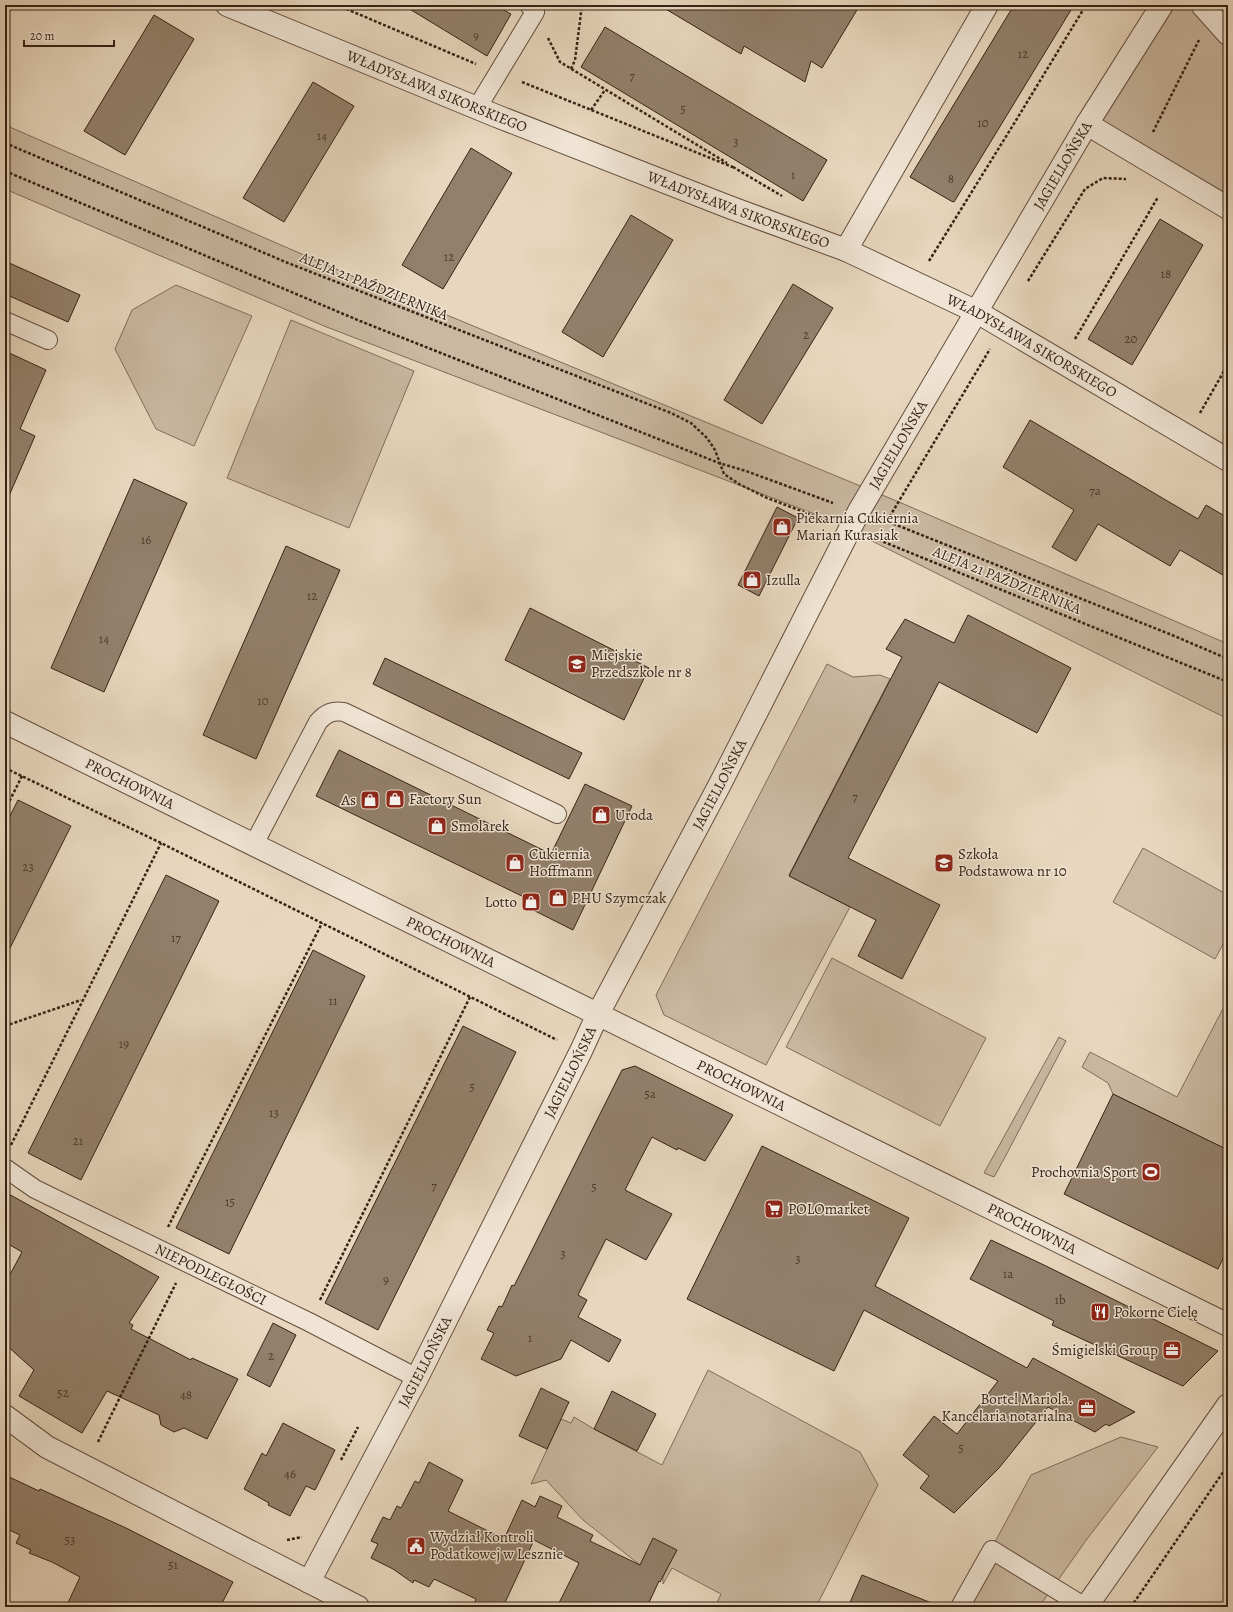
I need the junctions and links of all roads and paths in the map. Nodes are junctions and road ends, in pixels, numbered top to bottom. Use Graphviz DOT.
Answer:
graph roads {
  1 [pos="226,5"];
  2 [pos="337,5"];
  3 [pos="582,5"];
  4 [pos="987,5"];
  5 [pos="1086,5"];
  6 [pos="1162,5"];
  7 [pos="532,8"];
  8 [pos="1206,10"];
  9 [pos="1228,34"];
  10 [pos="571,69"];
  11 [pos="498,73"];
  12 [pos="605,90"];
  13 [pos="477,108"];
  14 [pos="591,110"];
  15 [pos="1087,124"];
  16 [pos="5,143"];
  17 [pos="1141,156"];
  18 [pos="735,168"];
  19 [pos="5,171"];
  20 [pos="1133,179"];
  21 [pos="1159,195"];
  22 [pos="786,198"];
  23 [pos="1228,208"];
  24 [pos="846,250"];
  25 [pos="914,283"];
  26 [pos="1027,283"];
  27 [pos="977,312"];
  28 [pos="5,321"];
  29 [pos="1003,327"];
  30 [pos="1068,336"];
  31 [pos="48,340"];
  32 [pos="1228,364"];
  33 [pos="1199,416"];
  34 [pos="1228,460"];
  35 [pos="720,463"];
  36 [pos="855,520"];
  37 [pos="887,521"];
  38 [pos="1228,659"];
  39 [pos="1228,682"];
  40 [pos="5,722"];
  41 [pos="5,768"];
  42 [pos="22,776"];
  43 [pos="5,810"];
  44 [pos="557,814"];
  45 [pos="161,843"];
  46 [pos="254,844"];
  47 [pos="322,923"];
  48 [pos="470,997"];
  49 [pos="82,1000"];
  50 [pos="598,1014"];
  51 [pos="5,1026"];
  52 [pos="581,1052"];
  53 [pos="5,1130"];
  54 [pos="5,1168"];
  55 [pos="157,1249"];
  56 [pos="186,1262"];
  57 [pos="309,1322"];
  58 [pos="1228,1325"];
  59 [pos="417,1378"];
  60 [pos="1228,1405"];
  61 [pos="5,1416"];
  62 [pos="358,1427"];
  63 [pos="340,1461"];
  64 [pos="1228,1465"];
  65 [pos="86,1466"];
  66 [pos="306,1530"];
  67 [pos="284,1540"];
  68 [pos="309,1582"];
  69 [pos="358,1607"];
  70 [pos="960,1607"];
  71 [pos="1085,1607"];
  72 [pos="1131,1607"];
  1 -- 13 [label="street, WŁADYSŁAWA SIKORSKIEGO"];
  2 -- 11 [label="path"];
  3 -- 10 [label="path"];
  4 -- 24 [label="street"];
  5 -- 25 [label="path"];
  6 -- 15 [label="street, JAGIELLOŃSKA"];
  7 -- 10 [label="path"];
  7 -- 11 [label="lane"];
  8 -- 9 [label="street"];
  8 -- 17 [label="path"];
  10 -- 12 [label="path"];
  11 -- 13 [label="lane"];
  11 -- 14 [label="path"];
  12 -- 14 [label="path"];
  12 -- 18 [label="path"];
  13 -- 24 [label="street, WŁADYSŁAWA SIKORSKIEGO"];
  14 -- 18 [label="path"];
  15 -- 17 [label="street"];
  15 -- 27 [label="street, JAGIELLOŃSKA"];
  16 -- 35 [label="path, ALEJA 21 PAŹDZIERNIKA"];
  17 -- 23 [label="street"];
  18 -- 22 [label="path"];
  19 -- 35 [label="path, ALEJA 21 PAŹDZIERNIKA"];
  20 -- 26 [label="path"];
  21 -- 30 [label="path"];
  24 -- 25 [label="street, WŁADYSŁAWA SIKORSKIEGO"];
  25 -- 27 [label="street, WŁADYSŁAWA SIKORSKIEGO"];
  27 -- 29 [label="street, WŁADYSŁAWA SIKORSKIEGO"];
  27 -- 36 [label="street, JAGIELLOŃSKA"];
  28 -- 31 [label="lane"];
  29 -- 34 [label="street, WŁADYSŁAWA SIKORSKIEGO"];
  29 -- 37 [label="path"];
  32 -- 33 [label="path"];
  35 -- 36 [label="path, ALEJA 21 PAŹDZIERNIKA"];
  35 -- 36 [label="path, ALEJA 21 PAŹDZIERNIKA"];
  36 -- 37 [label="path, ALEJA 21 PAŹDZIERNIKA"];
  36 -- 39 [label="path, ALEJA 21 PAŹDZIERNIKA"];
  36 -- 50 [label="street, JAGIELLOŃSKA"];
  37 -- 38 [label="path, ALEJA 21 PAŹDZIERNIKA"];
  40 -- 46 [label="street, PROCHOWNIA"];
  41 -- 42 [label="path"];
  42 -- 43 [label="path"];
  42 -- 45 [label="path"];
  44 -- 46 [label="lane"];
  45 -- 47 [label="path"];
  45 -- 49 [label="path"];
  46 -- 50 [label="street, PROCHOWNIA"];
  47 -- 48 [label="path"];
  47 -- 55 [label="path"];
  48 -- 52 [label="path"];
  48 -- 57 [label="path"];
  49 -- 51 [label="path"];
  49 -- 53 [label="path"];
  50 -- 52 [label="street, JAGIELLOŃSKA"];
  50 -- 58 [label="street, PROCHOWNIA"];
  52 -- 59 [label="street, JAGIELLOŃSKA"];
  54 -- 55 [label="lane, NIEPODLEGŁOŚCI"];
  55 -- 56 [label="lane, NIEPODLEGŁOŚCI"];
  56 -- 57 [label="lane, NIEPODLEGŁOŚCI"];
  56 -- 65 [label="path"];
  57 -- 59 [label="lane, NIEPODLEGŁOŚCI"];
  59 -- 68 [label="street, JAGIELLOŃSKA"];
  60 -- 71 [label="street"];
  61 -- 65 [label="street"];
  62 -- 63 [label="path"];
  64 -- 72 [label="path"];
  65 -- 68 [label="street"];
  66 -- 67 [label="path"];
  68 -- 69 [label="street"];
  70 -- 71 [label="lane"];
}
